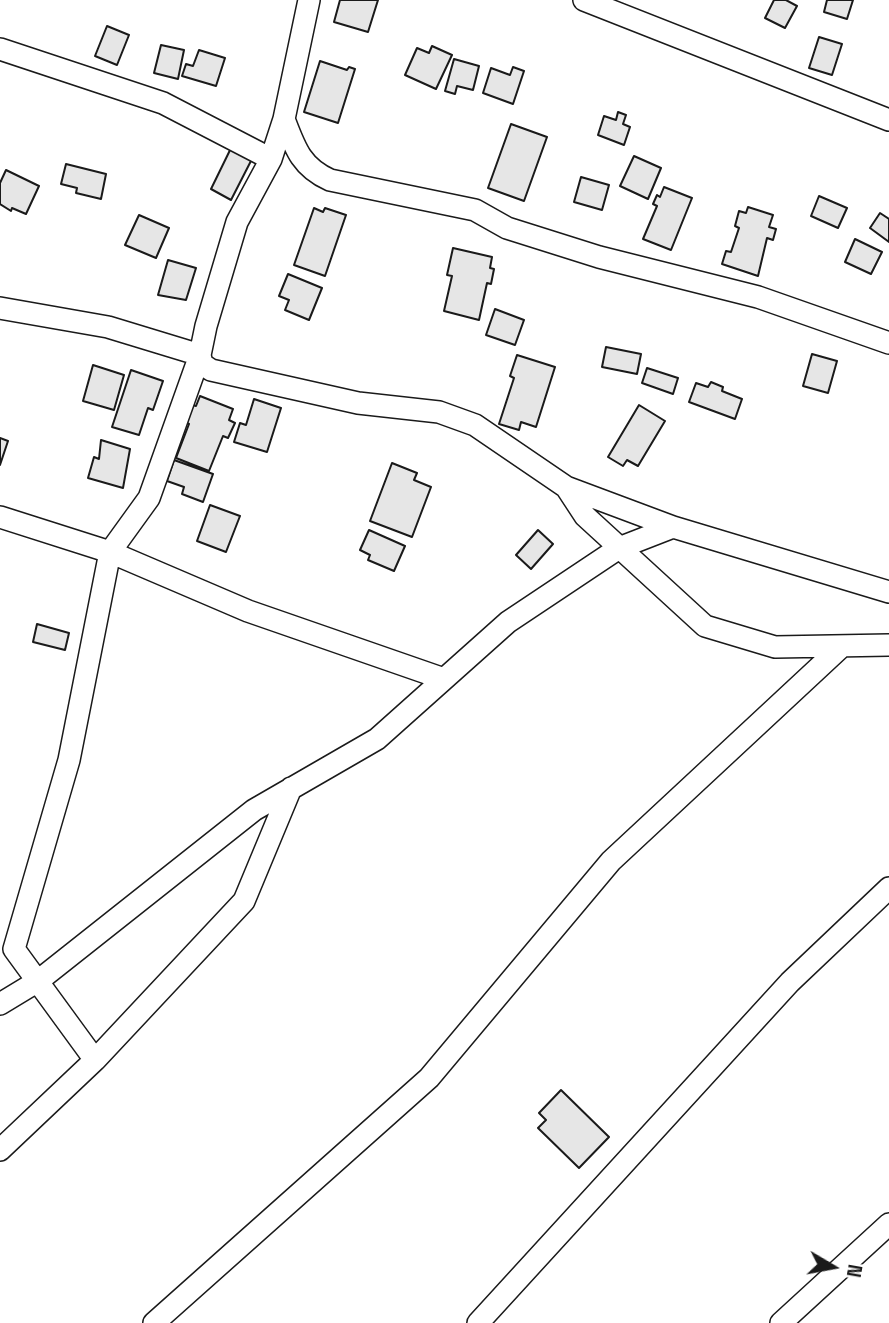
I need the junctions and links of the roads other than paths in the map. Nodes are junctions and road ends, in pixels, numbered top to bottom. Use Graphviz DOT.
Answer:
graph roads {
  1 [pos="309,0"];
  2 [pos="584,0"];
  3 [pos="0,48"];
  4 [pos="284,119"];
  5 [pos="889,120"];
  6 [pos="271,159"];
  7 [pos="0,308"];
  8 [pos="889,343"];
  9 [pos="200,355"];
  10 [pos="566,487"];
  11 [pos="0,517"];
  12 [pos="673,527"];
  13 [pos="618,548"];
  14 [pos="110,552"];
  15 [pos="889,592"];
  16 [pos="889,646"];
  17 [pos="841,647"];
  18 [pos="444,679"];
  19 [pos="291,788"];
  20 [pos="889,888"];
  21 [pos="38,981"];
  22 [pos="0,1004"];
  23 [pos="95,1060"];
  24 [pos="0,1150"];
  25 [pos="889,1224"];
  26 [pos="154,1323"];
  27 [pos="478,1323"];
  28 [pos="781,1323"];
  1 -- 4 [label="street"];
  2 -- 5 [label="street"];
  3 -- 6 [label="street"];
  4 -- 6 [label="street"];
  4 -- 8 [label="street"];
  6 -- 9 [label="street"];
  7 -- 9 [label="street"];
  9 -- 10 [label="street"];
  9 -- 14 [label="street"];
  10 -- 12 [label="street"];
  10 -- 13 [label="street"];
  11 -- 14 [label="street"];
  12 -- 13 [label="street"];
  12 -- 15 [label="street"];
  13 -- 17 [label="street"];
  13 -- 18 [label="street"];
  14 -- 18 [label="street"];
  14 -- 21 [label="street"];
  16 -- 17 [label="street"];
  17 -- 26 [label="street"];
  18 -- 19 [label="street"];
  19 -- 21 [label="street"];
  19 -- 23 [label="street"];
  20 -- 27 [label="street"];
  21 -- 22 [label="street"];
  21 -- 23 [label="street"];
  23 -- 24 [label="street"];
  25 -- 28 [label="street"];
}
